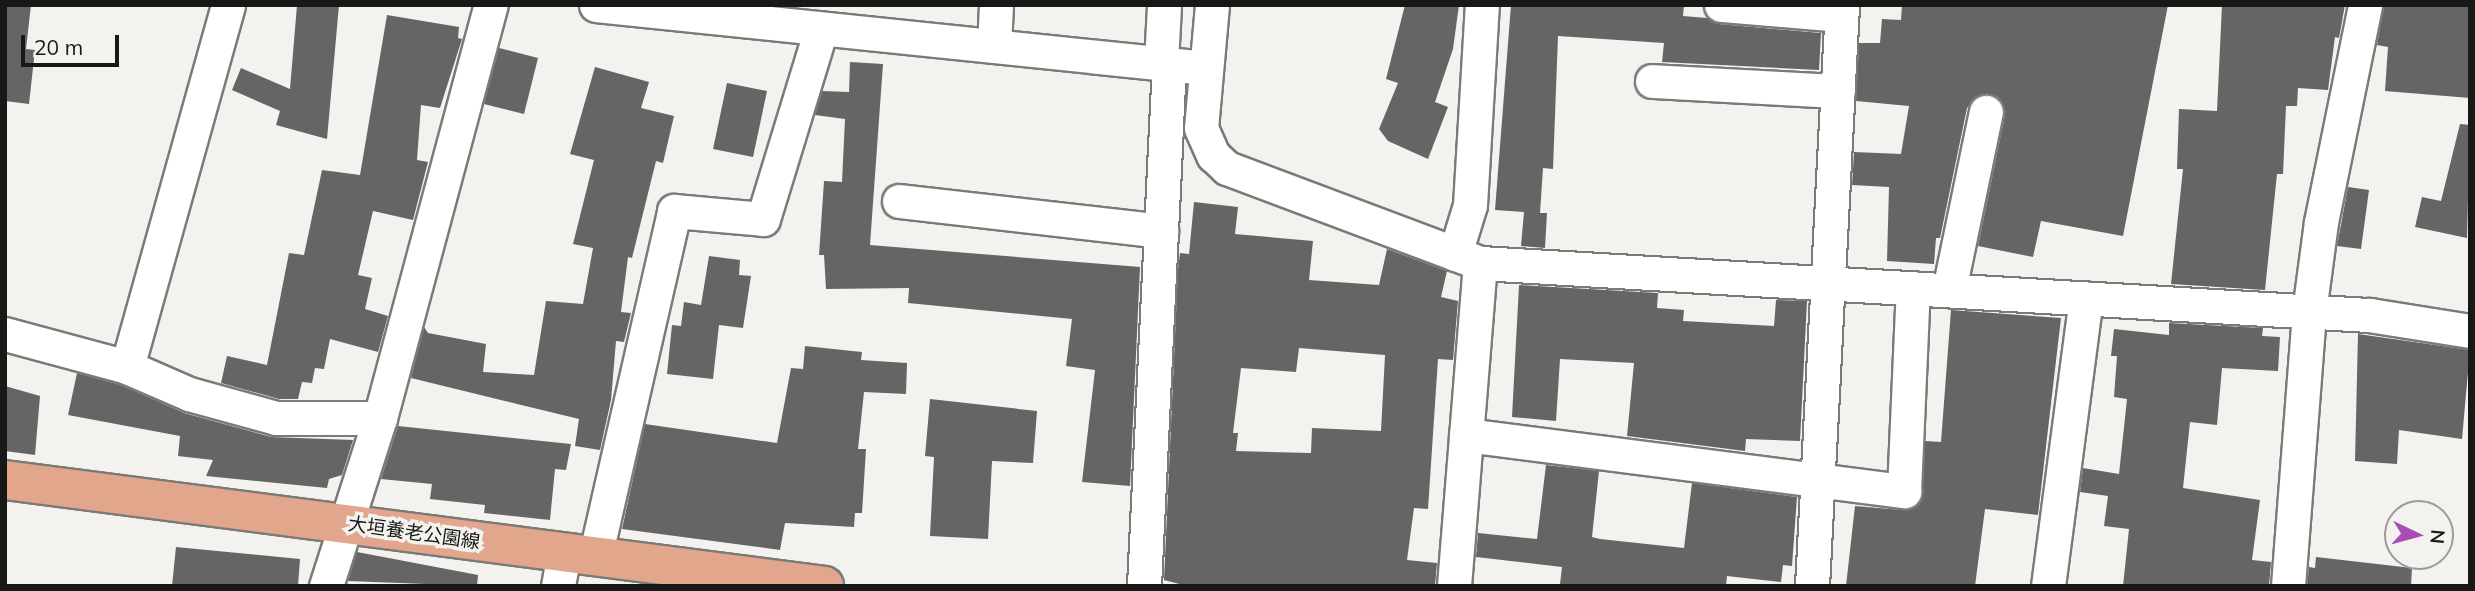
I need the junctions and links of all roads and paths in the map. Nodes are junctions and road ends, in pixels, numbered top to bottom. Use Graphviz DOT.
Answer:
graph roads {
  1 [pos="228,5"];
  2 [pos="491,5"];
  3 [pos="996,5"];
  4 [pos="1164,5"];
  5 [pos="1212,5"];
  6 [pos="1482,5"];
  7 [pos="1721,5"];
  8 [pos="2365,5"];
  9 [pos="611,6"];
  10 [pos="1841,10"];
  11 [pos="809,21"];
  12 [pos="993,47"];
  13 [pos="1165,64"];
  14 [pos="1206,68"];
  15 [pos="1652,82"];
  16 [pos="1838,91"];
  17 [pos="1986,112"];
  18 [pos="899,201"];
  19 [pos="1161,232"];
  20 [pos="1467,258"];
  21 [pos="1828,283"];
  22 [pos="1913,288"];
  23 [pos="1949,290"];
  24 [pos="2087,299"];
  25 [pos="2309,312"];
  26 [pos="2470,331"];
  27 [pos="5,334"];
  28 [pos="127,367"];
  29 [pos="380,418"];
  30 [pos="1466,435"];
  31 [pos="5,480"];
  32 [pos="1817,480"];
  33 [pos="344,524"];
  34 [pos="572,565"];
  35 [pos="326,586"];
  36 [pos="824,586"];
  37 [pos="1144,586"];
  38 [pos="1454,586"];
  39 [pos="1812,586"];
  40 [pos="2048,586"];
  41 [pos="2288,586"];
  1 -- 28 [label="street"];
  2 -- 29 [label="street"];
  3 -- 12 [label="street"];
  4 -- 13 [label="street"];
  5 -- 14 [label="street"];
  6 -- 20 [label="street"];
  7 -- 10 [label="street"];
  8 -- 25 [label="street"];
  9 -- 11 [label="street"];
  10 -- 16 [label="street"];
  11 -- 12 [label="street"];
  11 -- 34 [label="street"];
  12 -- 13 [label="street"];
  13 -- 14 [label="street"];
  13 -- 19 [label="street"];
  14 -- 20 [label="street"];
  15 -- 16 [label="street"];
  16 -- 21 [label="street"];
  17 -- 23 [label="street"];
  18 -- 19 [label="street"];
  19 -- 37 [label="street"];
  20 -- 21 [label="street"];
  20 -- 30 [label="street"];
  21 -- 22 [label="street"];
  21 -- 32 [label="street"];
  22 -- 23 [label="street"];
  22 -- 32 [label="street"];
  23 -- 24 [label="street"];
  24 -- 25 [label="street"];
  24 -- 40 [label="street"];
  25 -- 26 [label="street"];
  25 -- 41 [label="street"];
  27 -- 28 [label="street"];
  28 -- 29 [label="street"];
  29 -- 33 [label="street"];
  30 -- 32 [label="street"];
  30 -- 38 [label="street"];
  31 -- 33 [label="main road, 大垣養老公園線"];
  32 -- 39 [label="street"];
  33 -- 34 [label="main road, 大垣養老公園線"];
  33 -- 35 [label="street"];
  34 -- 36 [label="main road, 大垣養老公園線"];
}
